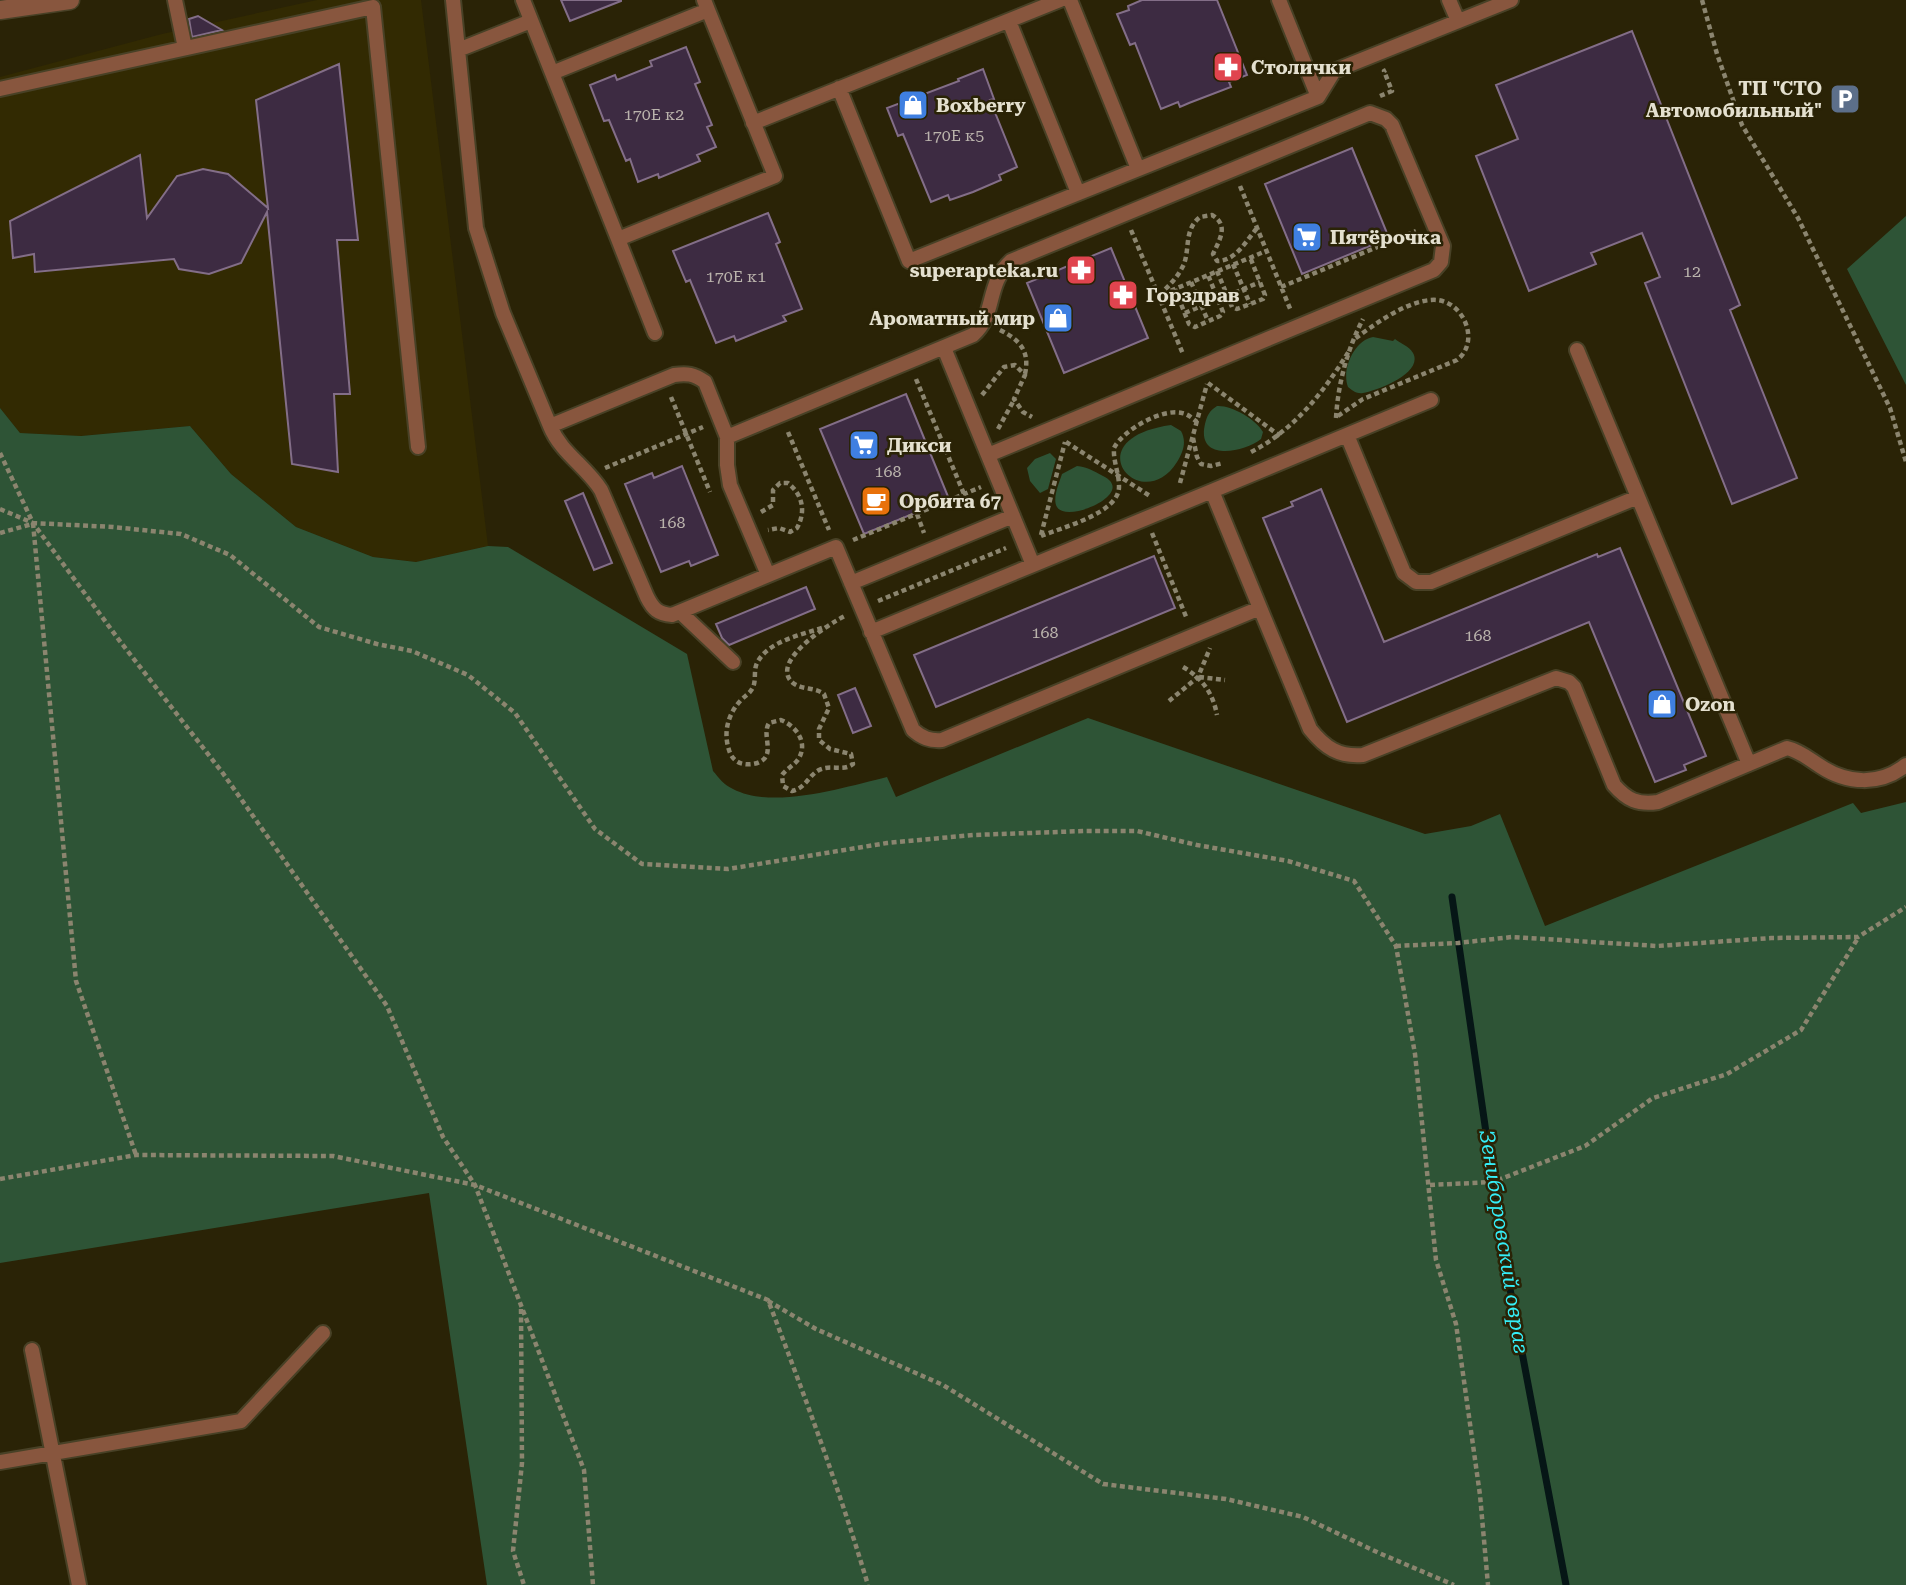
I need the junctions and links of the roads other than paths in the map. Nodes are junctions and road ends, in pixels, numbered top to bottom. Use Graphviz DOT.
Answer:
graph roads {
  1 [pos="70,0"];
  2 [pos="175,0"];
  3 [pos="453,0"];
  4 [pos="523,0"];
  5 [pos="1060,0"];
  6 [pos="1070,0"];
  7 [pos="1279,0"];
  8 [pos="1449,0"];
  9 [pos="1511,0"];
  10 [pos="706,5"];
  11 [pos="0,10"];
  12 [pos="531,21"];
  13 [pos="1009,21"];
  14 [pos="1458,21"];
  15 [pos="185,48"];
  16 [pos="458,50"];
  17 [pos="552,73"];
  18 [pos="839,88"];
  19 [pos="0,89"];
  20 [pos="1318,97"];
  21 [pos="753,123"];
  22 [pos="1138,169"];
  23 [pos="1078,193"];
  24 [pos="618,239"];
  25 [pos="655,333"];
  26 [pos="943,348"];
  27 [pos="1577,349"];
  28 [pos="1431,400"];
  29 [pos="550,426"];
  30 [pos="727,437"];
  31 [pos="1341,437"];
  32 [pos="418,447"];
  33 [pos="987,453"];
  34 [pos="1212,491"];
  35 [pos="1638,497"];
  36 [pos="1013,516"];
  37 [pos="1033,565"];
  38 [pos="768,575"];
  39 [pos="851,583"];
  40 [pos="1260,608"];
  41 [pos="680,612"];
  42 [pos="871,632"];
  43 [pos="733,662"];
  44 [pos="1749,764"];
  45 [pos="1906,765"];
  46 [pos="323,1333"];
  47 [pos="32,1350"];
  48 [pos="53,1455"];
  49 [pos="0,1462"];
  50 [pos="79,1585"];
  1 -- 11 [label="street"];
  2 -- 15 [label="lane"];
  3 -- 16 [label="lane"];
  4 -- 12 [label="lane"];
  5 -- 13 [label="lane"];
  6 -- 22 [label="lane"];
  7 -- 20 [label="lane"];
  8 -- 14 [label="lane"];
  9 -- 14 [label="lane"];
  10 -- 17 [label="lane"];
  10 -- 21 [label="lane"];
  12 -- 16 [label="lane"];
  12 -- 17 [label="lane"];
  13 -- 18 [label="lane"];
  13 -- 23 [label="lane"];
  14 -- 20 [label="lane"];
  15 -- 19 [label="lane"];
  15 -- 32 [label="lane"];
  16 -- 29 [label="lane"];
  17 -- 24 [label="lane"];
  18 -- 21 [label="lane"];
  18 -- 23 [label="lane"];
  20 -- 22 [label="lane"];
  21 -- 24 [label="lane"];
  22 -- 23 [label="lane"];
  24 -- 25 [label="lane"];
  26 -- 30 [label="lane"];
  26 -- 33 [label="lane"];
  26 -- 33 [label="lane"];
  27 -- 35 [label="lane"];
  28 -- 31 [label="lane"];
  29 -- 30 [label="lane"];
  29 -- 41 [label="lane"];
  30 -- 38 [label="lane"];
  31 -- 34 [label="lane"];
  31 -- 35 [label="lane"];
  33 -- 36 [label="lane"];
  34 -- 37 [label="lane"];
  34 -- 40 [label="lane"];
  35 -- 44 [label="lane"];
  36 -- 37 [label="lane"];
  36 -- 39 [label="lane"];
  37 -- 42 [label="lane"];
  38 -- 39 [label="lane"];
  38 -- 41 [label="lane"];
  39 -- 42 [label="lane"];
  40 -- 42 [label="lane"];
  40 -- 44 [label="lane"];
  41 -- 43 [label="lane"];
  44 -- 45 [label="lane"];
  46 -- 48 [label="lane"];
  47 -- 48 [label="lane"];
  48 -- 49 [label="lane"];
  48 -- 50 [label="lane"];
}
